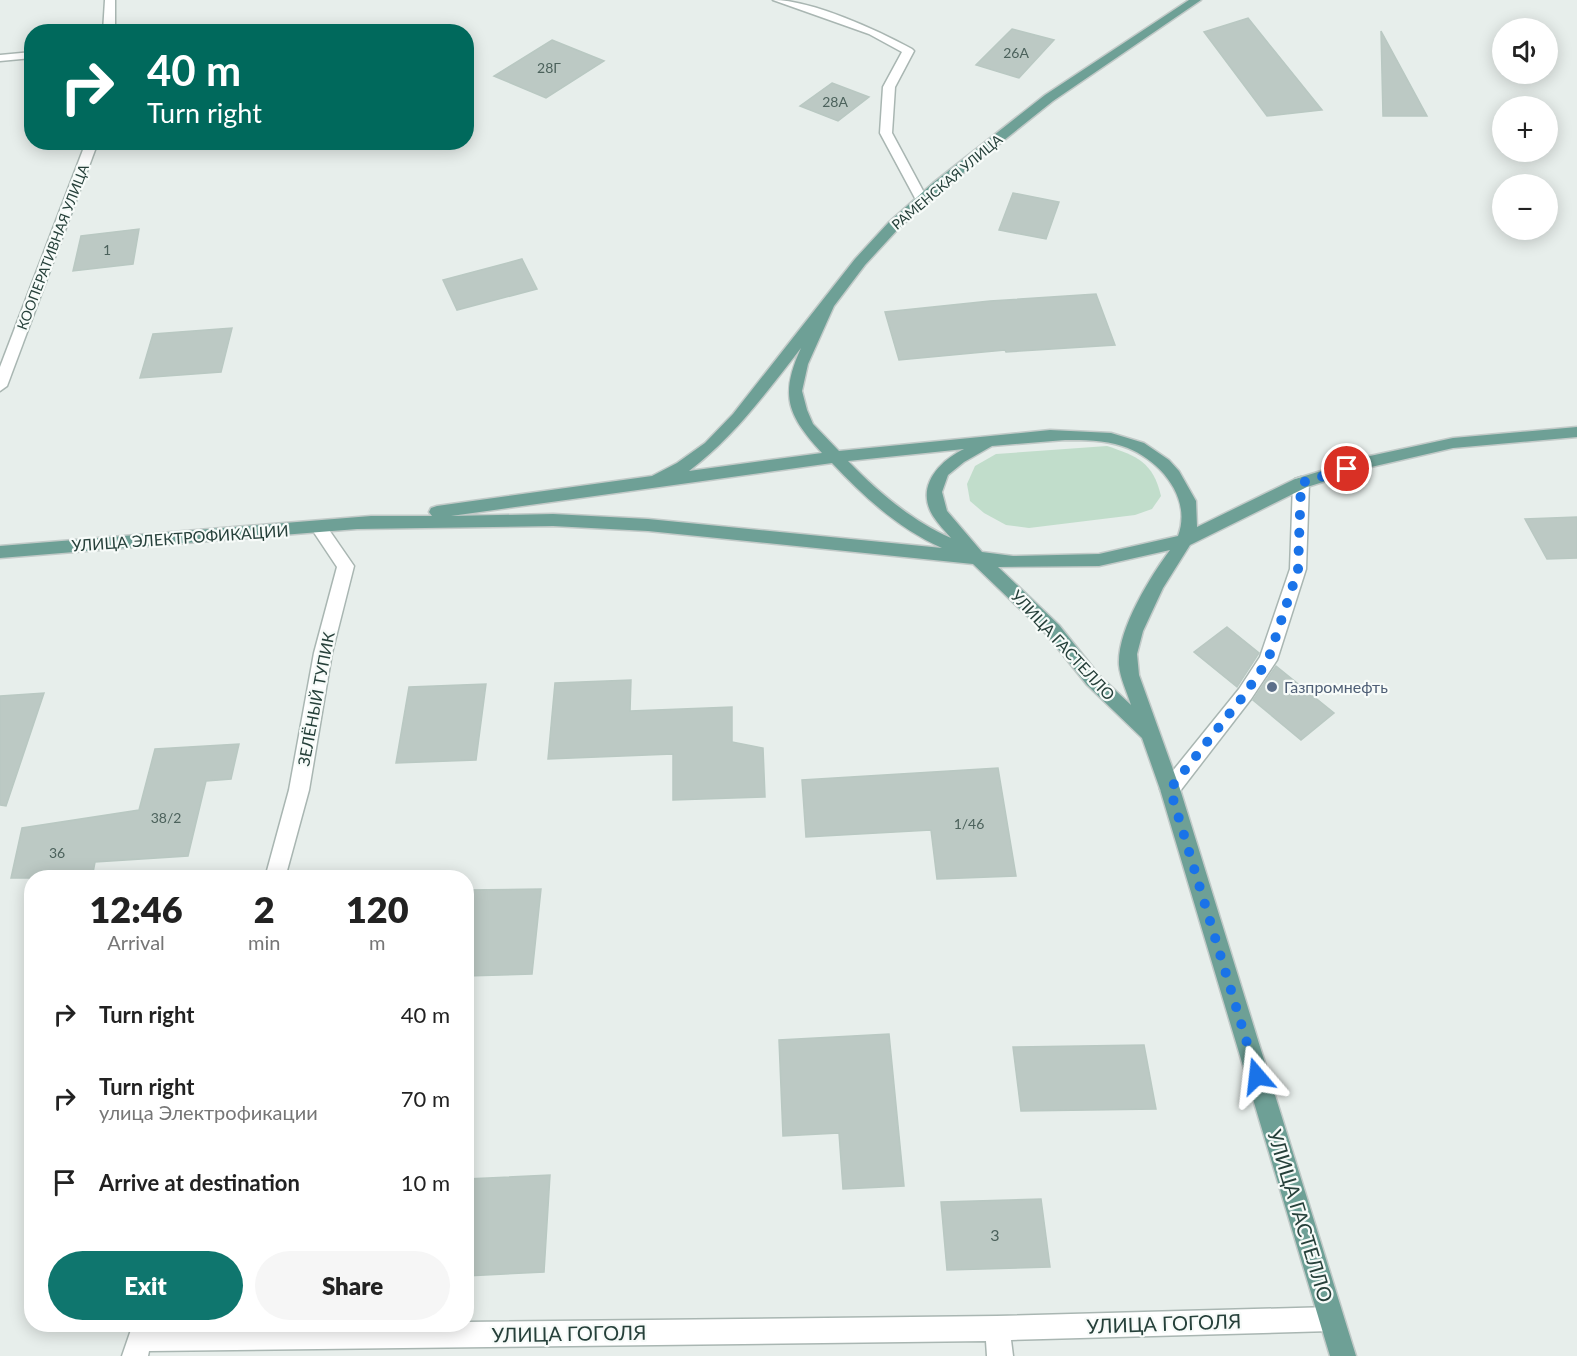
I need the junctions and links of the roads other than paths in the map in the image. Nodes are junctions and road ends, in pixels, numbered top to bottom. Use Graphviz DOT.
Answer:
graph roads {
  1 [pos="110,0"];
  2 [pos="778,0"];
  3 [pos="1196,0"];
  4 [pos="109,24"];
  5 [pos="24,56"];
  6 [pos="0,58"];
  7 [pos="89,150"];
  8 [pos="922,200"];
  9 [pos="827,305"];
  10 [pos="0,386"];
  11 [pos="1577,432"];
  12 [pos="994,440"];
  13 [pos="836,457"];
  14 [pos="655,481"];
  15 [pos="1301,483"];
  16 [pos="360,524"];
  17 [pos="319,528"];
  18 [pos="1186,540"];
  19 [pos="0,552"];
  20 [pos="977,558"];
  21 [pos="1148,733"];
  22 [pos="1170,789"];
  23 [pos="277,870"];
  24 [pos="1331,1319"];
  25 [pos="997,1328"];
  26 [pos="141,1340"];
  27 [pos="999,1356"];
  28 [pos="1343,1356"];
  1 -- 4 [label="street"];
  2 -- 8 [label="street"];
  3 -- 8 [label="main road, РАМЕНСКАЯ УЛИЦА"];
  5 -- 6 [label="street"];
  7 -- 10 [label="street, КООПЕРАТИВНАЯ УЛИЦА"];
  8 -- 9 [label="main road, РАМЕНСКАЯ УЛИЦА"];
  9 -- 13 [label="main road, РАМЕНСКАЯ УЛИЦА"];
  9 -- 14 [label="main road"];
  11 -- 15 [label="main road"];
  12 -- 13 [label="main road"];
  12 -- 18 [label="main road"];
  12 -- 20 [label="main road"];
  13 -- 14 [label="main road"];
  13 -- 20 [label="main road, РАМЕНСКАЯ УЛИЦА"];
  14 -- 16 [label="main road"];
  15 -- 18 [label="main road"];
  15 -- 22 [label="street"];
  16 -- 17 [label="main road, УЛИЦА ЭЛЕКТРОФИКАЦИИ"];
  16 -- 20 [label="main road"];
  17 -- 19 [label="main road, УЛИЦА ЭЛЕКТРОФИКАЦИИ"];
  17 -- 23 [label="street, ЗЕЛЁНЫЙ ТУПИК"];
  18 -- 20 [label="main road"];
  18 -- 21 [label="main road, УЛИЦА ГАСТЕЛЛО"];
  20 -- 21 [label="main road, УЛИЦА ГАСТЕЛЛО"];
  21 -- 22 [label="main road, УЛИЦА ГАСТЕЛЛО"];
  22 -- 24 [label="main road, УЛИЦА ГАСТЕЛЛО"];
  24 -- 25 [label="street, УЛИЦА ГОГОЛЯ"];
  24 -- 28 [label="main road, УЛИЦА ГАСТЕЛЛО"];
  25 -- 26 [label="street, УЛИЦА ГОГОЛЯ"];
  25 -- 27 [label="street"];
}
